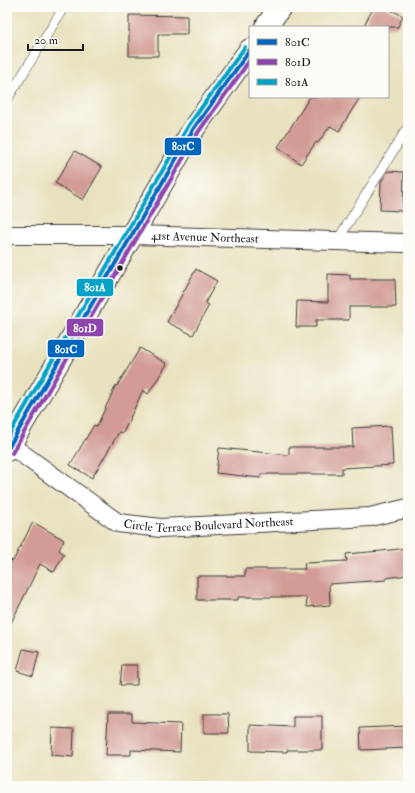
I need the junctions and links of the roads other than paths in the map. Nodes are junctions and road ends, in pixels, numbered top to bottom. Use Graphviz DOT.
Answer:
graph roads {
  1 [pos="64,7"];
  2 [pos="280,7"];
  3 [pos="267,26"];
  4 [pos="249,51"];
  5 [pos="7,100"];
  6 [pos="408,127"];
  7 [pos="7,235"];
  8 [pos="133,235"];
  9 [pos="337,241"];
  10 [pos="404,243"];
  11 [pos="9,447"];
  12 [pos="408,508"];
  1 -- 5 [label="lane"];
  2 -- 3 [label="street"];
  4 -- 8 [label="street"];
  6 -- 9 [label="lane"];
  7 -- 8 [label="street, 41st Avenue Northeast"];
  8 -- 9 [label="street, 41st Avenue Northeast"];
  8 -- 11 [label="street"];
  9 -- 10 [label="street, 41st Avenue Northeast"];
  11 -- 12 [label="street, Circle Terrace Boulevard Northeast"];
}
